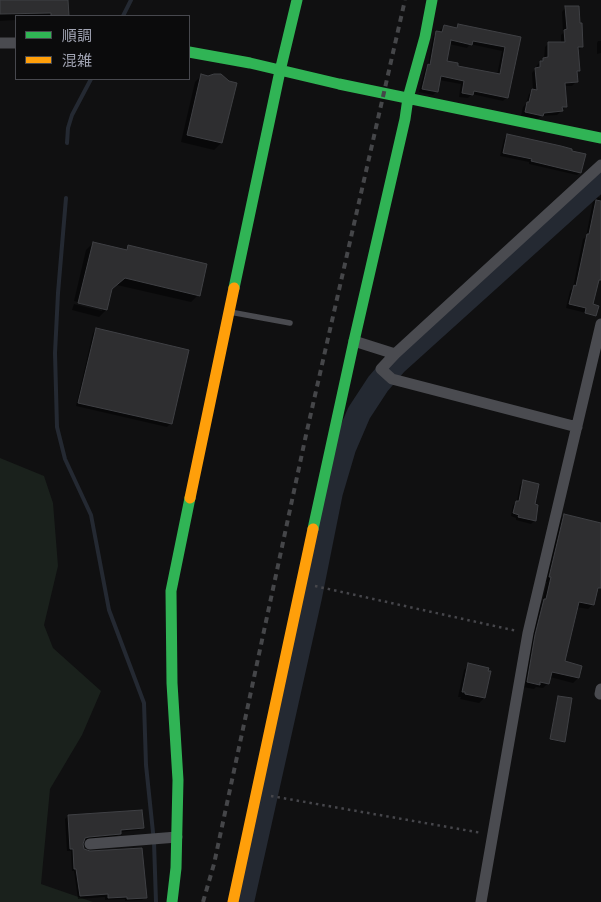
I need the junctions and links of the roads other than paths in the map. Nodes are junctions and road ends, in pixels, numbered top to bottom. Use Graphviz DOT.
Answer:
graph roads {
  1 [pos="297,0"];
  2 [pos="432,0"];
  3 [pos="0,43"];
  4 [pos="15,43"];
  5 [pos="190,52"];
  6 [pos="280,71"];
  7 [pos="408,98"];
  8 [pos="601,138"];
  9 [pos="601,165"];
  10 [pos="228,312"];
  11 [pos="290,323"];
  12 [pos="601,324"];
  13 [pos="354,341"];
  14 [pos="395,354"];
  15 [pos="577,427"];
  16 [pos="177,837"];
  17 [pos="90,844"];
  18 [pos="172,902"];
  19 [pos="233,902"];
  20 [pos="481,902"];
  1 -- 6 [label="street"];
  2 -- 7 [label="street"];
  3 -- 4 [label="street"];
  5 -- 6 [label="street"];
  6 -- 7 [label="street"];
  6 -- 10 [label="street"];
  7 -- 8 [label="street"];
  7 -- 13 [label="street"];
  9 -- 14 [label="street"];
  10 -- 11 [label="lane"];
  10 -- 16 [label="street"];
  12 -- 15 [label="street"];
  13 -- 14 [label="street"];
  13 -- 19 [label="street"];
  14 -- 15 [label="street"];
  15 -- 20 [label="street"];
  16 -- 17 [label="street"];
  16 -- 18 [label="street"];
}
